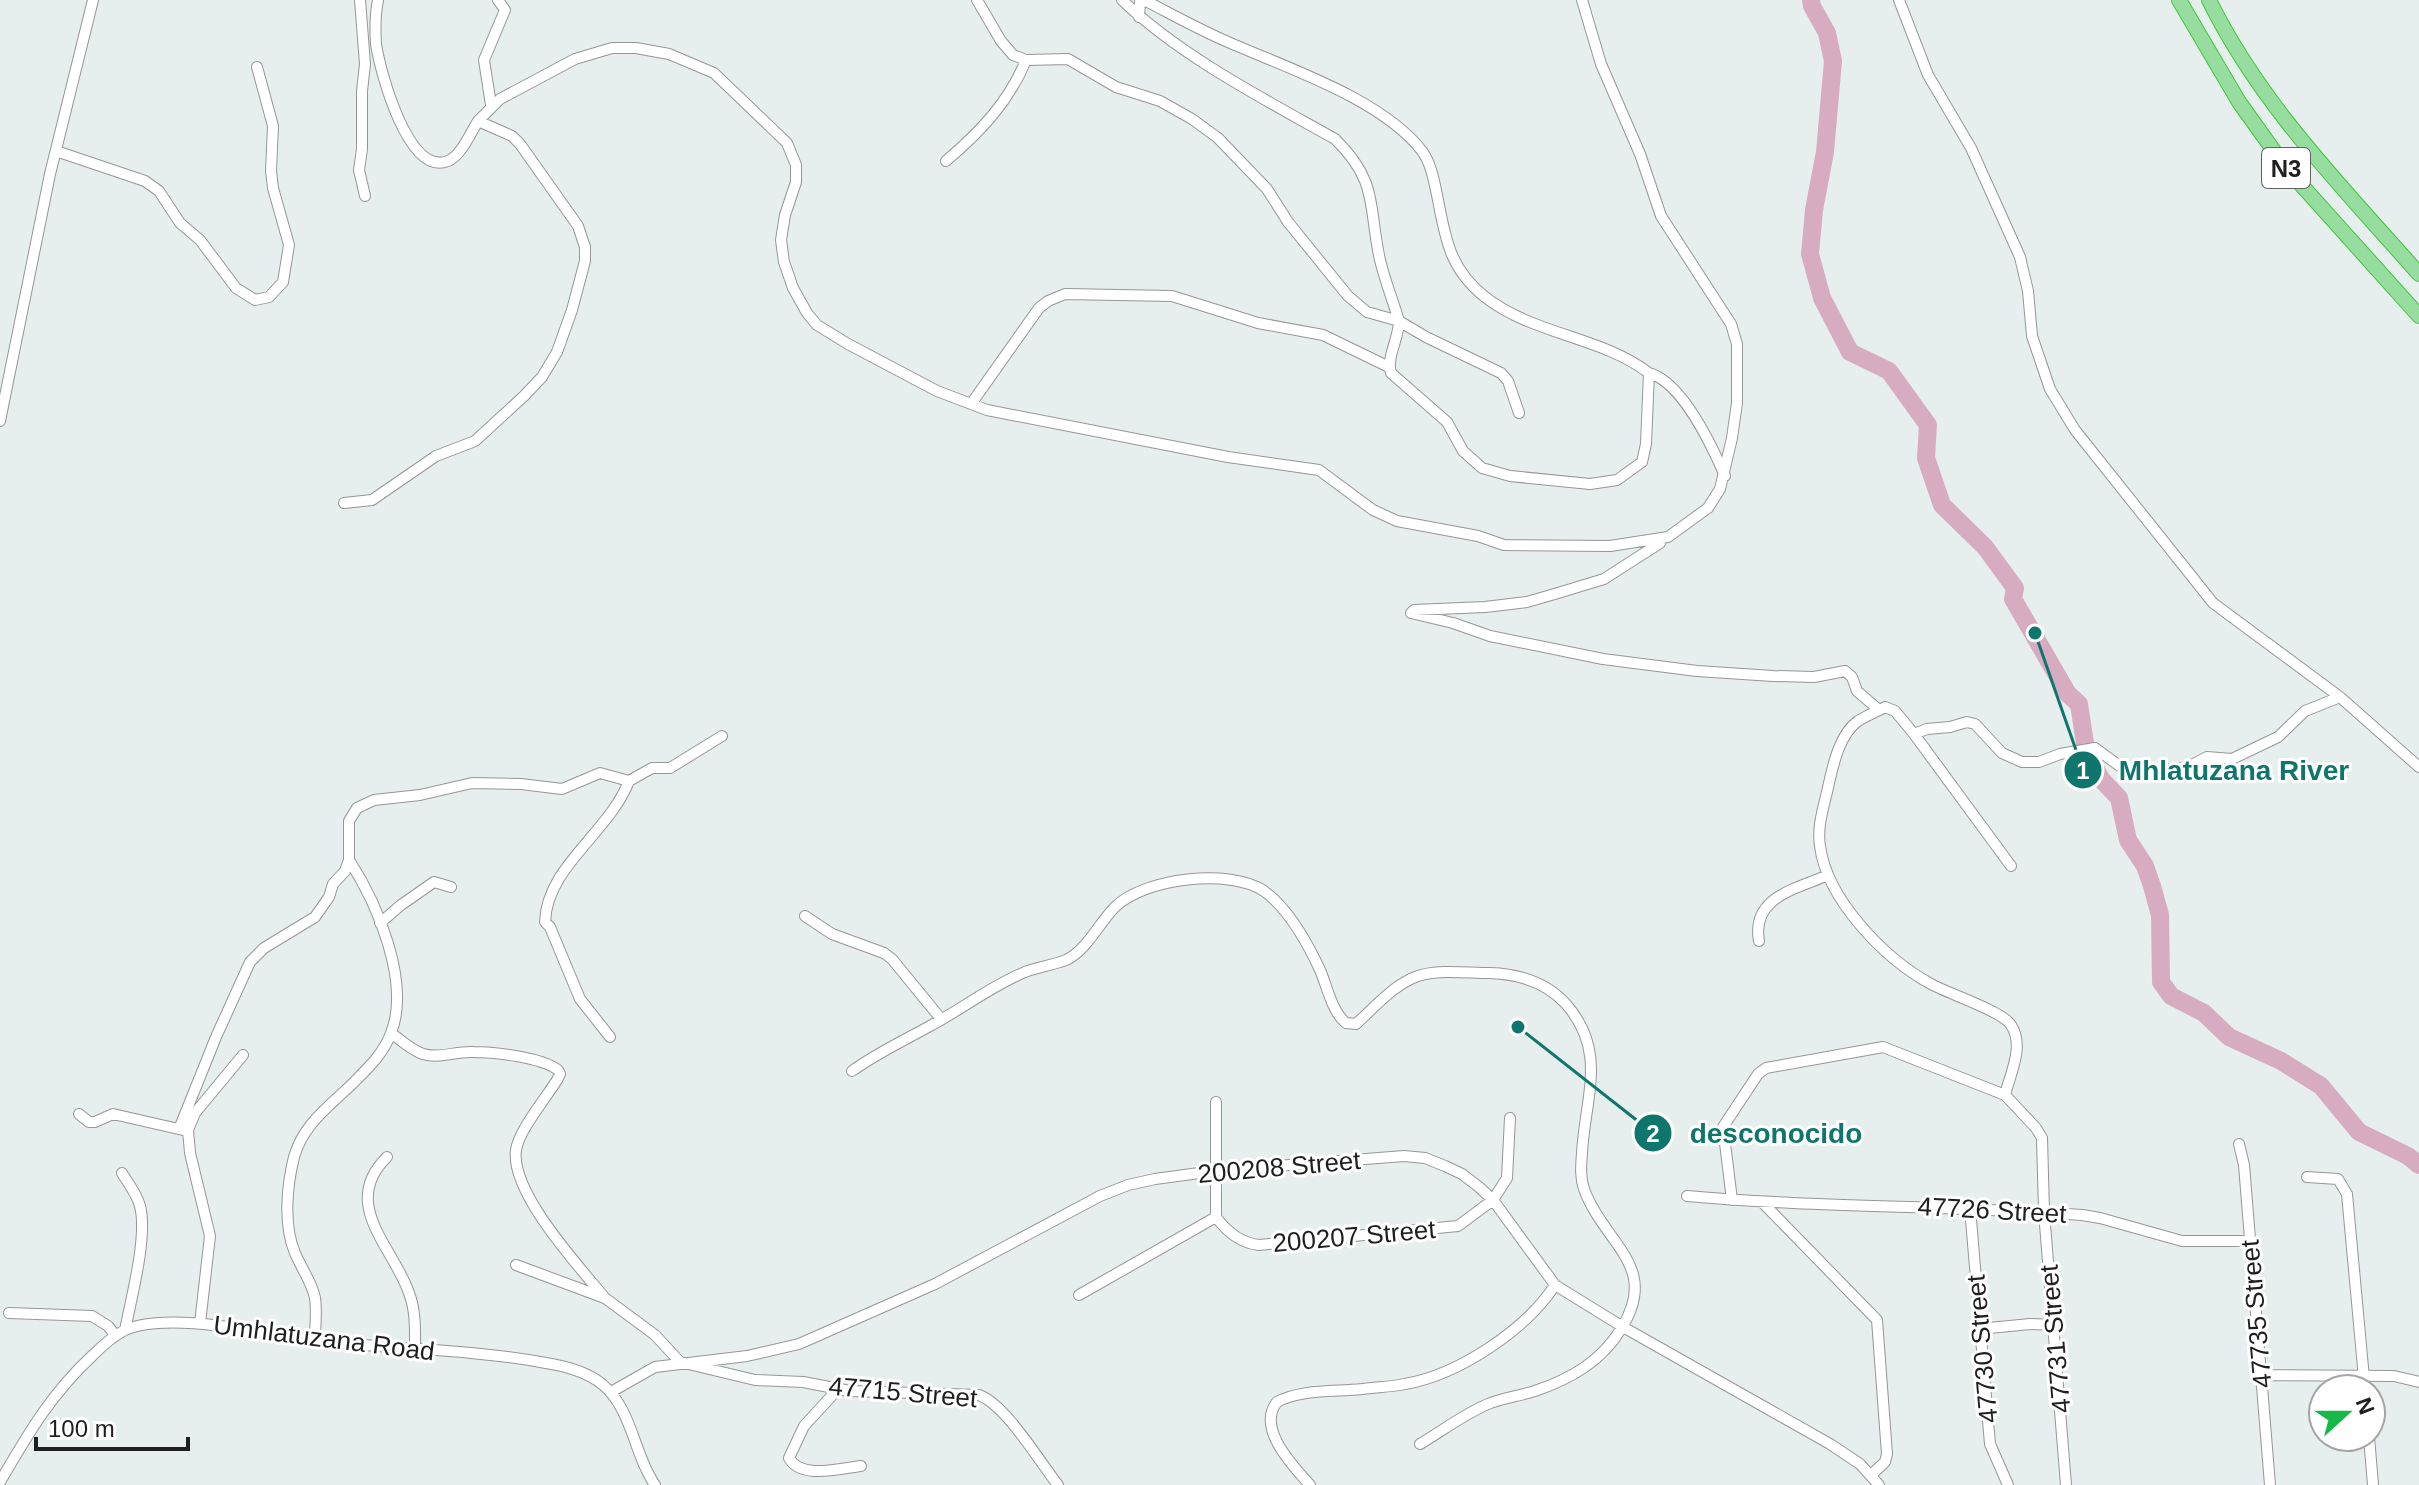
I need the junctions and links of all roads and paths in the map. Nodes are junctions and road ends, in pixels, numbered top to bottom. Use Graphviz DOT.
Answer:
graph roads {
  1 [pos="93,0"];
  2 [pos="360,0"];
  3 [pos="378,0"];
  4 [pos="498,0"];
  5 [pos="977,0"];
  6 [pos="1122,0"];
  7 [pos="1582,0"];
  8 [pos="1899,0"];
  9 [pos="2179,0"];
  10 [pos="2209,0"];
  11 [pos="1139,17"];
  12 [pos="1026,60"];
  13 [pos="257,67"];
  14 [pos="491,105"];
  15 [pos="478,121"];
  16 [pos="56,151"];
  17 [pos="946,161"];
  18 [pos="365,196"];
  19 [pos="2419,274"];
  20 [pos="2419,316"];
  21 [pos="1399,321"];
  22 [pos="1389,367"];
  23 [pos="1649,373"];
  24 [pos="971,404"];
  25 [pos="1519,413"];
  26 [pos="0,421"];
  27 [pos="1725,476"];
  28 [pos="344,503"];
  29 [pos="1668,537"];
  30 [pos="2340,697"];
  31 [pos="1875,706"];
  32 [pos="1914,734"];
  33 [pos="722,736"];
  34 [pos="2419,767"];
  35 [pos="629,781"];
  36 [pos="349,860"];
  37 [pos="2011,866"];
  38 [pos="1828,875"];
  39 [pos="451,887"];
  40 [pos="805,916"];
  41 [pos="380,923"];
  42 [pos="1759,941"];
  43 [pos="941,1019"];
  44 [pos="391,1033"];
  45 [pos="610,1037"];
  46 [pos="243,1055"];
  47 [pos="852,1071"];
  48 [pos="2005,1095"];
  49 [pos="1216,1102"];
  50 [pos="79,1114"];
  51 [pos="1510,1118"];
  52 [pos="184,1130"];
  53 [pos="2239,1144"];
  54 [pos="387,1157"];
  55 [pos="1214,1171"];
  56 [pos="122,1173"];
  57 [pos="2307,1177"];
  58 [pos="1687,1196"];
  59 [pos="1493,1200"];
  60 [pos="1732,1200"];
  61 [pos="1762,1202"];
  62 [pos="1970,1208"];
  63 [pos="2044,1212"];
  64 [pos="1216,1217"];
  65 [pos="2249,1241"];
  66 [pos="516,1265"];
  67 [pos="1555,1285"];
  68 [pos="1079,1295"];
  69 [pos="605,1298"];
  70 [pos="9,1313"];
  71 [pos="200,1323"];
  72 [pos="2054,1325"];
  73 [pos="1623,1327"];
  74 [pos="1979,1329"];
  75 [pos="120,1333"];
  76 [pos="315,1340"];
  77 [pos="415,1350"];
  78 [pos="747,1356"];
  79 [pos="680,1362"];
  80 [pos="2363,1373"];
  81 [pos="2262,1375"];
  82 [pos="2307,1375"];
  83 [pos="2387,1376"];
  84 [pos="2418,1377"];
  85 [pos="755,1380"];
  86 [pos="838,1389"];
  87 [pos="611,1392"];
  88 [pos="1420,1444"];
  89 [pos="2370,1453"];
  90 [pos="861,1466"];
  91 [pos="1871,1475"];
  92 [pos="0,1482"];
  93 [pos="655,1485"];
  94 [pos="1058,1485"];
  95 [pos="1310,1485"];
  96 [pos="1879,1485"];
  97 [pos="2008,1485"];
  98 [pos="2066,1485"];
  99 [pos="2270,1485"];
  100 [pos="2373,1485"];
  1 -- 16 [label="street"];
  2 -- 18 [label="street"];
  3 -- 15 [label="street"];
  4 -- 14 [label="street"];
  5 -- 12 [label="street"];
  6 -- 11 [label="street"];
  7 -- 27 [label="street"];
  8 -- 30 [label="street"];
  9 -- 20 [label="highway, N3"];
  10 -- 19 [label="highway, N3"];
  11 -- 21 [label="street"];
  11 -- 23 [label="street"];
  12 -- 17 [label="street"];
  12 -- 21 [label="street"];
  13 -- 16 [label="street"];
  14 -- 15 [label="street"];
  14 -- 24 [label="street"];
  15 -- 28 [label="street"];
  16 -- 26 [label="street"];
  21 -- 22 [label="street"];
  21 -- 25 [label="street"];
  22 -- 23 [label="street"];
  22 -- 24 [label="street"];
  23 -- 27 [label="street"];
  24 -- 29 [label="street"];
  27 -- 29 [label="street"];
  29 -- 31 [label="street"];
  30 -- 32 [label="street"];
  30 -- 34 [label="street"];
  31 -- 32 [label="street"];
  31 -- 38 [label="street"];
  32 -- 37 [label="street"];
  33 -- 35 [label="street"];
  35 -- 36 [label="street"];
  35 -- 45 [label="street"];
  36 -- 41 [label="street"];
  36 -- 52 [label="street"];
  38 -- 42 [label="street"];
  38 -- 48 [label="street"];
  39 -- 41 [label="street"];
  40 -- 43 [label="street"];
  41 -- 44 [label="street"];
  43 -- 47 [label="street"];
  43 -- 73 [label="street"];
  44 -- 69 [label="street"];
  44 -- 76 [label="street"];
  46 -- 52 [label="street"];
  48 -- 60 [label="street"];
  48 -- 63 [label="street, 47731 Street"];
  49 -- 55 [label="street"];
  50 -- 52 [label="street"];
  51 -- 59 [label="street"];
  52 -- 71 [label="street"];
  53 -- 65 [label="street, 47735 Street"];
  54 -- 77 [label="street"];
  55 -- 59 [label="street, 200208 Street"];
  55 -- 64 [label="street"];
  55 -- 78 [label="street, 200208 Street"];
  56 -- 75 [label="street"];
  57 -- 80 [label="street"];
  58 -- 60 [label="street, 47726 Street"];
  59 -- 64 [label="street, 200207 Street"];
  59 -- 67 [label="street, 200208 Street"];
  60 -- 61 [label="street, 47726 Street"];
  61 -- 62 [label="street, 47726 Street"];
  61 -- 91 [label="street"];
  62 -- 63 [label="street, 47726 Street"];
  62 -- 74 [label="street, 47730 Street"];
  63 -- 65 [label="street, 47726 Street"];
  63 -- 72 [label="street, 47731 Street"];
  64 -- 68 [label="street"];
  65 -- 81 [label="street, 47735 Street"];
  66 -- 69 [label="street"];
  67 -- 73 [label="street, 200208 Street"];
  67 -- 95 [label="street"];
  69 -- 79 [label="street"];
  70 -- 75 [label="street"];
  71 -- 75 [label="street, Umhlatuzana Road"];
  71 -- 76 [label="street, Umhlatuzana Road"];
  72 -- 74 [label="street"];
  72 -- 98 [label="street, 47731 Street"];
  73 -- 88 [label="street"];
  73 -- 91 [label="street, 200208 Street"];
  74 -- 97 [label="street, 47730 Street"];
  75 -- 92 [label="street"];
  76 -- 77 [label="street, Umhlatuzana Road"];
  77 -- 87 [label="street, Umhlatuzana Road"];
  78 -- 79 [label="street, 200208 Street"];
  78 -- 85 [label="street"];
  79 -- 85 [label="street, 47715 Street"];
  79 -- 87 [label="street, 200208 Street"];
  81 -- 82 [label="street"];
  81 -- 99 [label="street, 47735 Street"];
  83 -- 84 [label="street"];
  85 -- 86 [label="street, 47715 Street"];
  86 -- 90 [label="street"];
  86 -- 94 [label="street, 47715 Street"];
  87 -- 93 [label="street"];
  89 -- 100 [label="street"];
  91 -- 96 [label="street, 200208 Street"];
}
